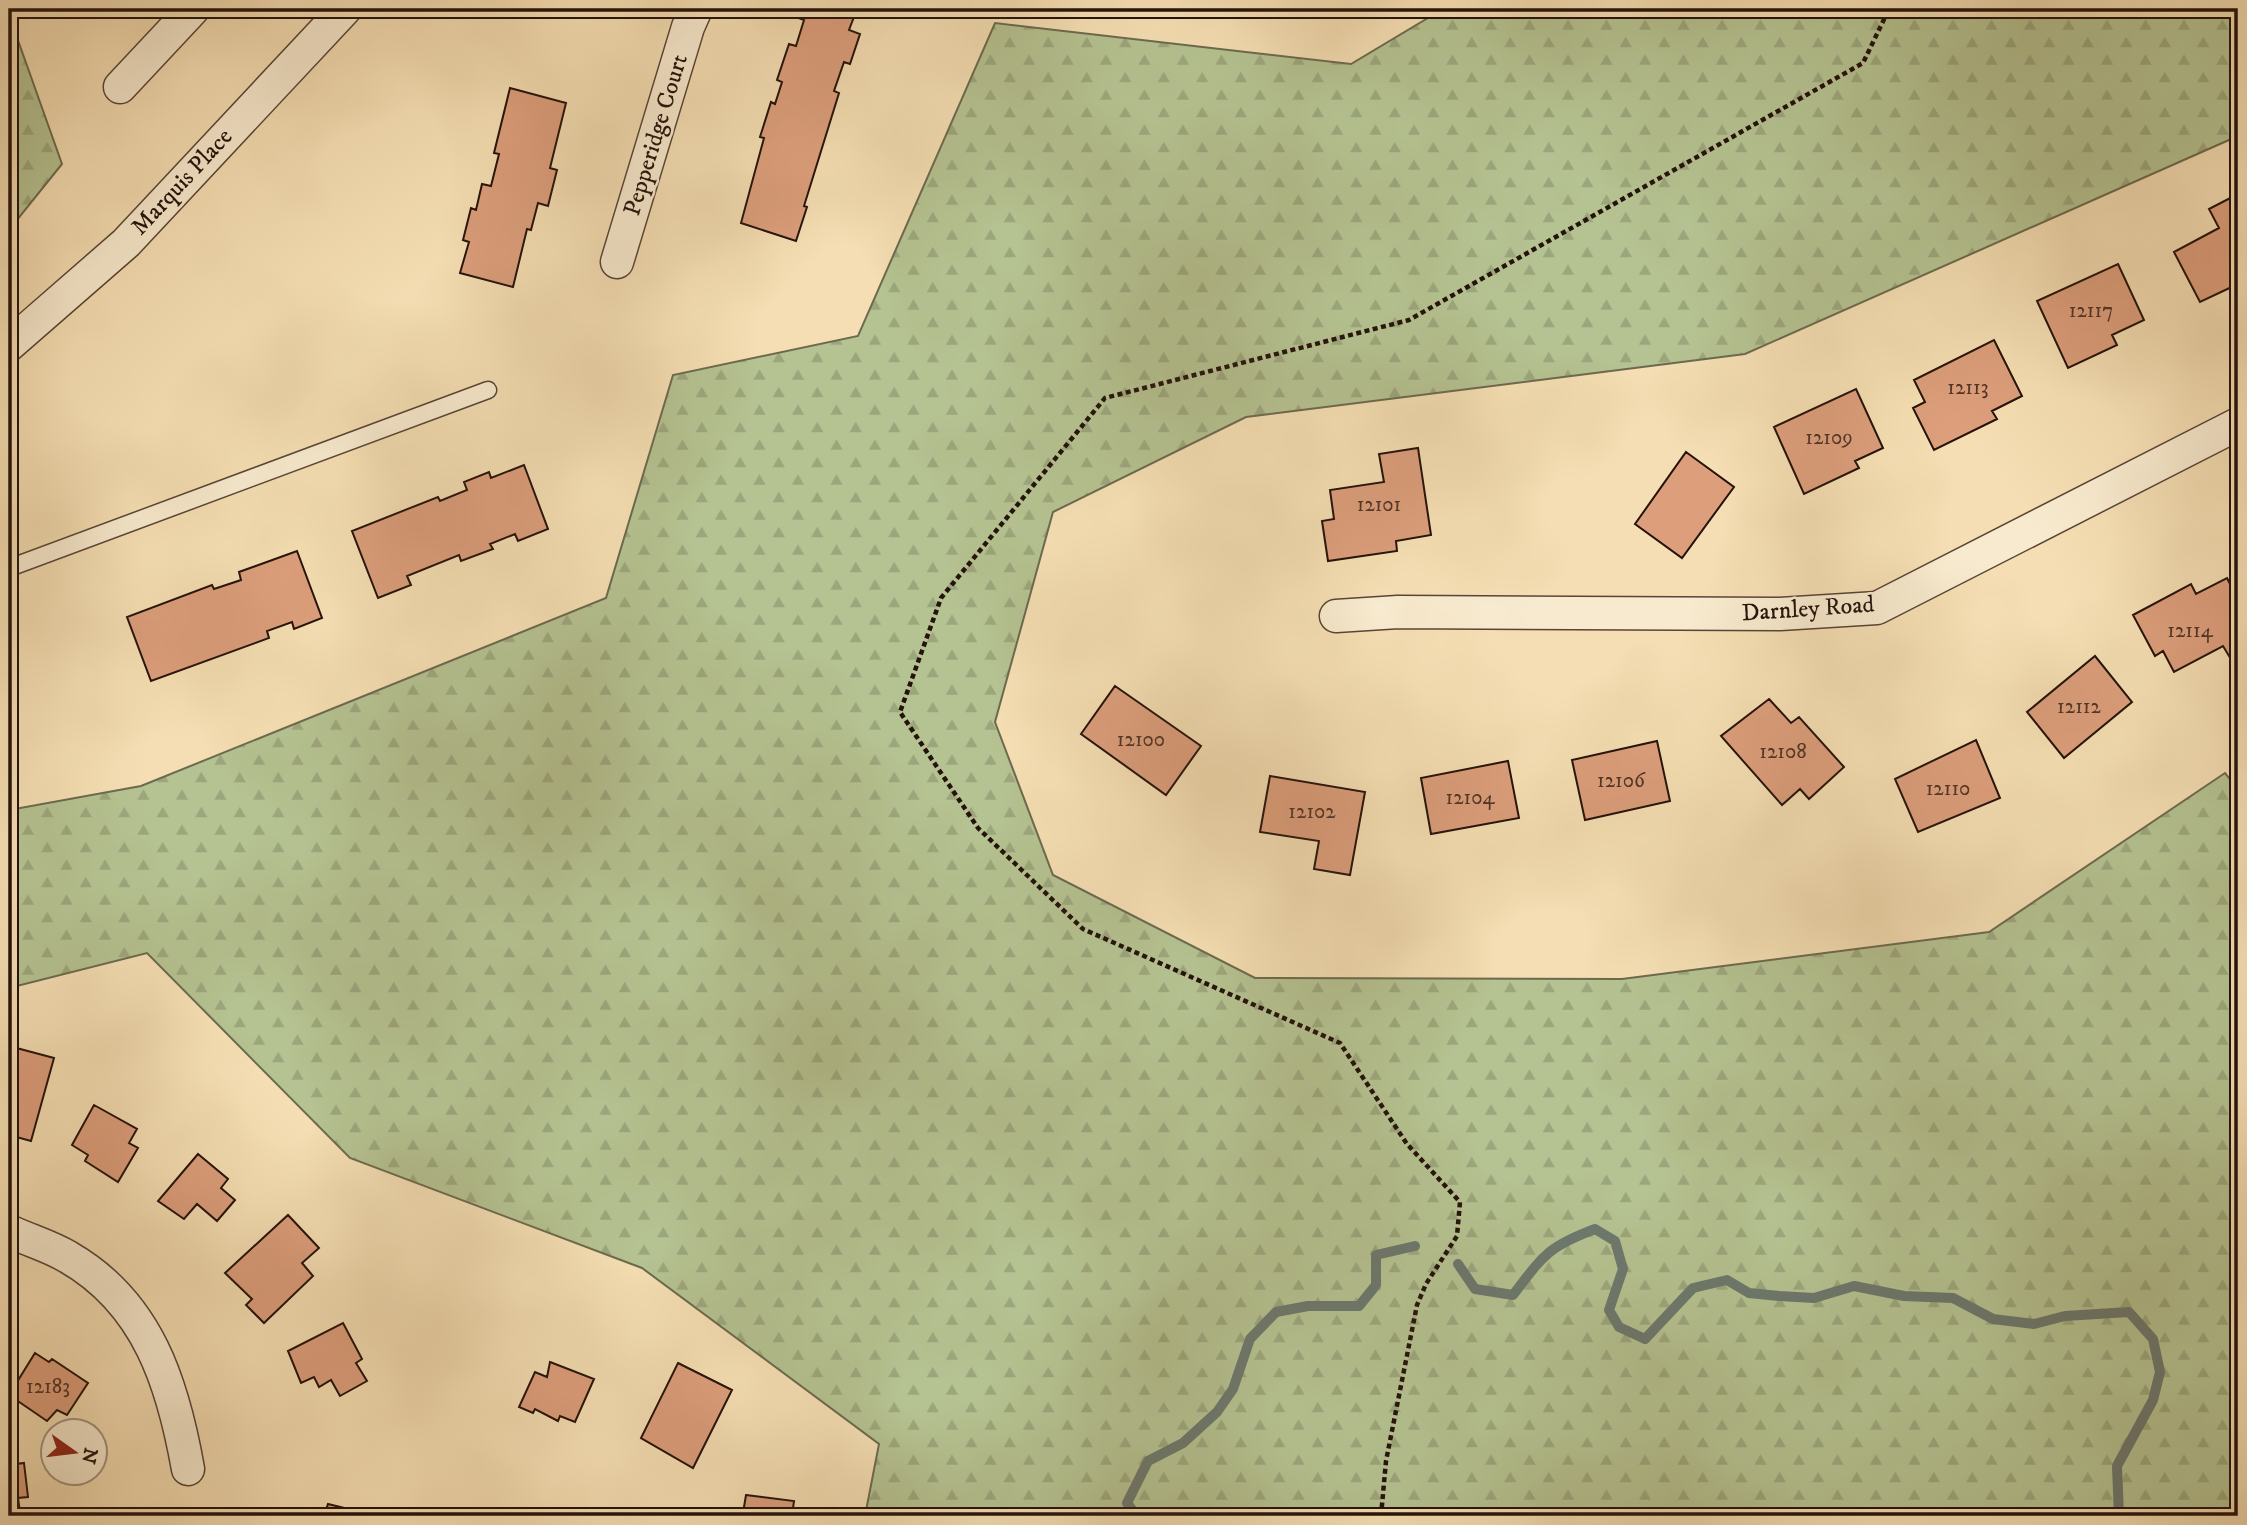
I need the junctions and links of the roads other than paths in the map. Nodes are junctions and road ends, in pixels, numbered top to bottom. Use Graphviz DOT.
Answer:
graph roads {
  1 [pos="193,9"];
  2 [pos="345,9"];
  3 [pos="696,9"];
  4 [pos="120,87"];
  5 [pos="617,262"];
  6 [pos="9,345"];
  7 [pos="488,390"];
  8 [pos="2238,424"];
  9 [pos="9,568"];
  10 [pos="1336,616"];
  11 [pos="9,1231"];
  12 [pos="188,1469"];
  1 -- 4 [label="street"];
  2 -- 6 [label="street, Marquis Place"];
  3 -- 5 [label="street, Pepperidge Court"];
  7 -- 9 [label="lane"];
  8 -- 10 [label="street, Darnley Road"];
  11 -- 12 [label="street"];
}
